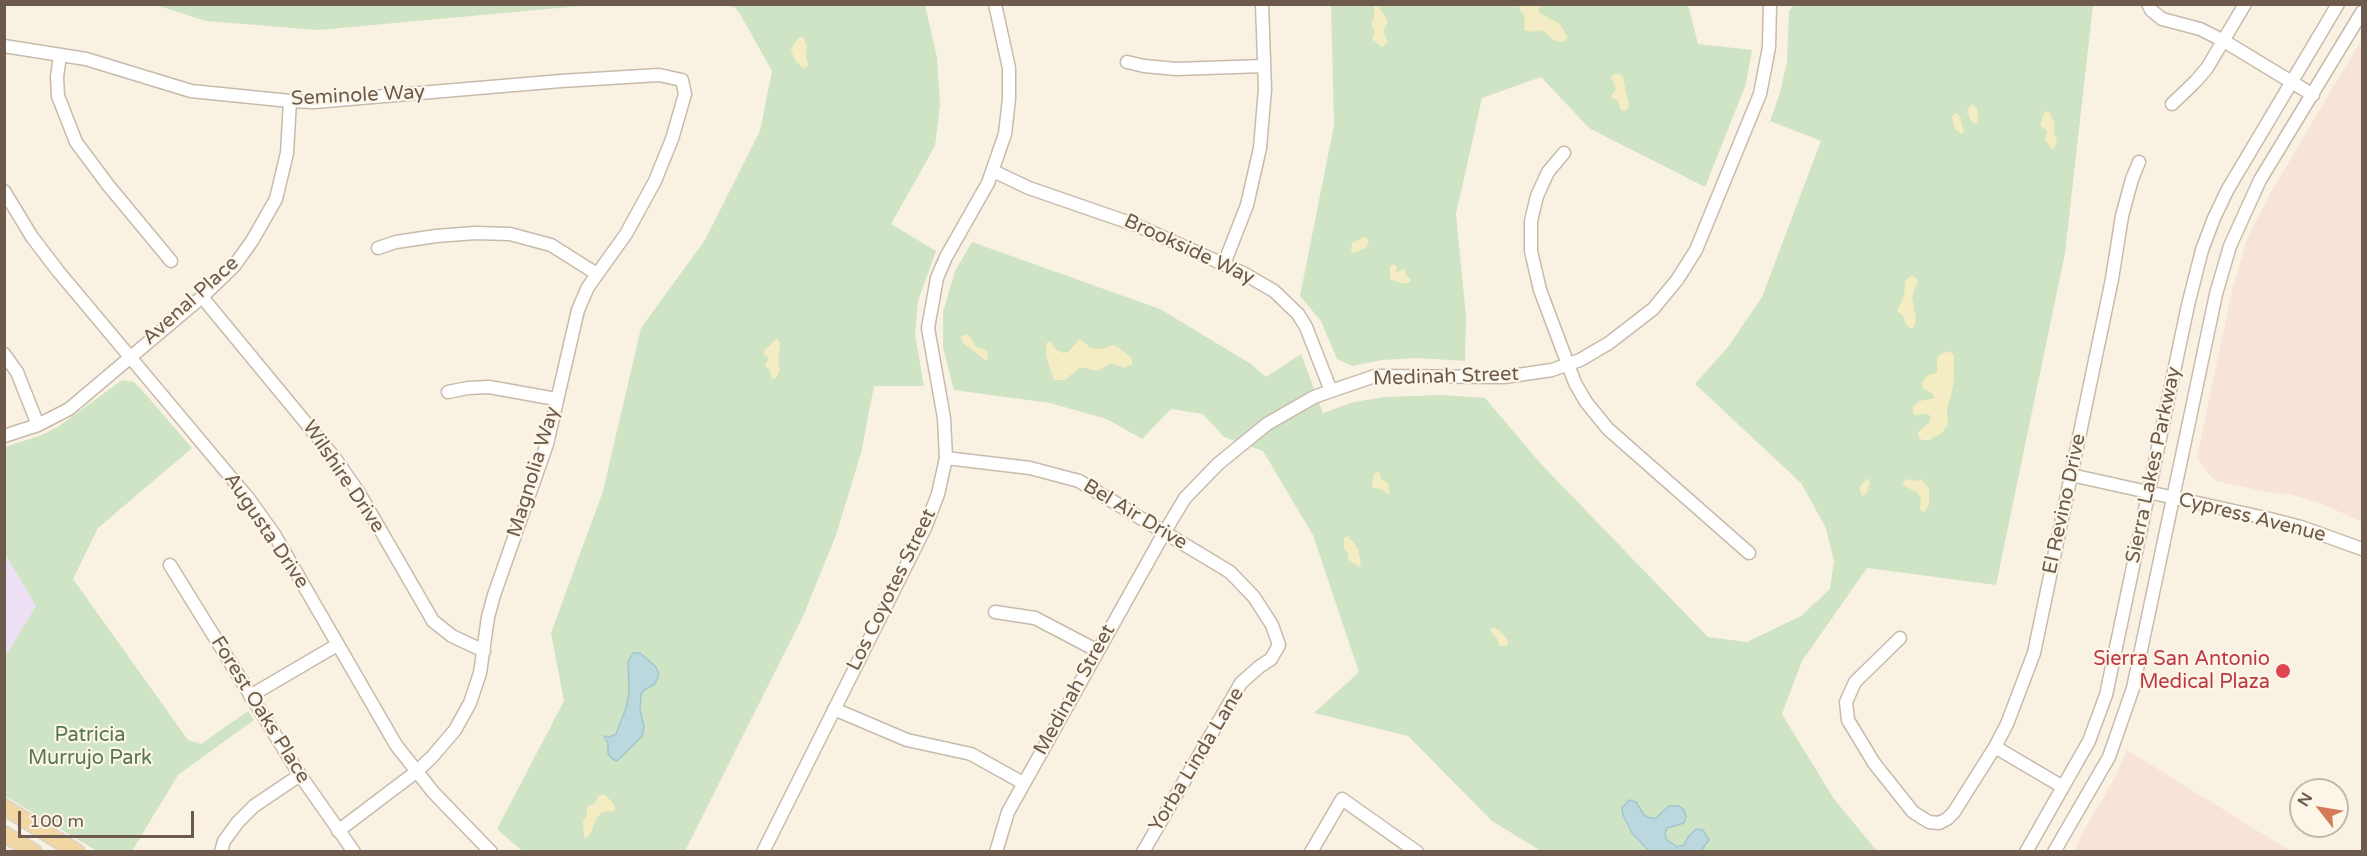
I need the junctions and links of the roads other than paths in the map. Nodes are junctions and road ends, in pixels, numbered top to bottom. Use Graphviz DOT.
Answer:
graph roads {
  1 [pos="995,4"];
  2 [pos="1262,4"];
  3 [pos="1770,4"];
  4 [pos="2245,4"];
  5 [pos="2338,4"];
  6 [pos="2149,7"];
  7 [pos="2362,12"];
  8 [pos="2224,41"];
  9 [pos="4,46"];
  10 [pos="60,55"];
  11 [pos="1127,62"];
  12 [pos="1264,66"];
  13 [pos="682,80"];
  14 [pos="2292,81"];
  15 [pos="2313,95"];
  16 [pos="290,101"];
  17 [pos="2172,104"];
  18 [pos="1564,153"];
  19 [pos="2139,162"];
  20 [pos="993,171"];
  21 [pos="4,191"];
  22 [pos="378,248"];
  23 [pos="171,261"];
  24 [pos="1224,264"];
  25 [pos="597,274"];
  26 [pos="202,297"];
  27 [pos="4,354"];
  28 [pos="130,357"];
  29 [pos="1568,365"];
  30 [pos="1331,391"];
  31 [pos="448,392"];
  32 [pos="556,399"];
  33 [pos="38,425"];
  34 [pos="4,436"];
  35 [pos="946,458"];
  36 [pos="2071,475"];
  37 [pos="2148,493"];
  38 [pos="2172,498"];
  39 [pos="1164,533"];
  40 [pos="2362,549"];
  41 [pos="1749,553"];
  42 [pos="170,565"];
  43 [pos="995,612"];
  44 [pos="1900,638"];
  45 [pos="337,645"];
  46 [pos="1279,645"];
  47 [pos="483,651"];
  48 [pos="1098,651"];
  49 [pos="250,696"];
  50 [pos="834,709"];
  51 [pos="1995,747"];
  52 [pos="416,772"];
  53 [pos="300,775"];
  54 [pos="1023,783"];
  55 [pos="2063,787"];
  56 [pos="4,807"];
  57 [pos="338,831"];
  58 [pos="4,834"];
  59 [pos="2030,848"];
  60 [pos="34,852"];
  61 [pos="77,852"];
  62 [pos="221,852"];
  63 [pos="354,852"];
  64 [pos="491,852"];
  65 [pos="763,852"];
  66 [pos="996,852"];
  67 [pos="1143,852"];
  68 [pos="1311,852"];
  69 [pos="1417,852"];
  70 [pos="2054,852"];
  1 -- 20 [label="street, Los Coyotes Street"];
  2 -- 12 [label="street"];
  3 -- 29 [label="street, Medinah Street"];
  4 -- 8 [label="street"];
  5 -- 14 [label="street, Sierra Lakes Parkway"];
  6 -- 8 [label="street"];
  7 -- 15 [label="street, Sierra Lakes Parkway"];
  8 -- 14 [label="street"];
  8 -- 17 [label="street"];
  9 -- 10 [label="street, Seminole Way"];
  10 -- 16 [label="street, Seminole Way"];
  10 -- 23 [label="street"];
  11 -- 12 [label="street"];
  12 -- 24 [label="street"];
  13 -- 16 [label="street, Seminole Way"];
  13 -- 25 [label="street, Magnolia Way"];
  14 -- 15 [label="street"];
  14 -- 37 [label="street, Sierra Lakes Parkway"];
  15 -- 38 [label="street, Sierra Lakes Parkway"];
  16 -- 26 [label="street, Avenal Place"];
  18 -- 29 [label="street"];
  19 -- 36 [label="street, El Revino Drive"];
  20 -- 24 [label="street, Brookside Way"];
  20 -- 35 [label="street, Los Coyotes Street"];
  21 -- 28 [label="street, Augusta Drive"];
  22 -- 25 [label="street"];
  24 -- 30 [label="street, Brookside Way"];
  25 -- 32 [label="street, Magnolia Way"];
  26 -- 28 [label="street, Avenal Place"];
  26 -- 47 [label="street, Wilshire Drive"];
  27 -- 33 [label="street"];
  28 -- 33 [label="street, Avenal Place"];
  28 -- 45 [label="street, Augusta Drive"];
  29 -- 30 [label="street, Medinah Street"];
  29 -- 41 [label="street"];
  30 -- 39 [label="street, Medinah Street"];
  31 -- 32 [label="street"];
  32 -- 47 [label="street, Magnolia Way"];
  33 -- 34 [label="street, Avenal Place"];
  35 -- 39 [label="street, Bel Air Drive"];
  35 -- 50 [label="street, Los Coyotes Street"];
  36 -- 37 [label="street, Cypress Avenue"];
  36 -- 51 [label="street, El Revino Drive"];
  37 -- 38 [label="street, Cypress Avenue"];
  37 -- 55 [label="street, Sierra Lakes Parkway"];
  38 -- 40 [label="street, Cypress Avenue"];
  38 -- 70 [label="street, Sierra Lakes Parkway"];
  39 -- 46 [label="street, Bel Air Drive"];
  39 -- 48 [label="street, Medinah Street"];
  42 -- 49 [label="street, Forest Oaks Place"];
  43 -- 48 [label="street"];
  44 -- 51 [label="street, El Revino Drive"];
  45 -- 49 [label="street"];
  45 -- 52 [label="street, Augusta Drive"];
  46 -- 67 [label="street, Yorba Linda Lane"];
  47 -- 52 [label="street, Magnolia Way"];
  48 -- 54 [label="street, Medinah Street"];
  49 -- 53 [label="street, Forest Oaks Place"];
  50 -- 54 [label="street"];
  50 -- 65 [label="street, Los Coyotes Street"];
  51 -- 55 [label="street"];
  52 -- 57 [label="street, Magnolia Way"];
  52 -- 64 [label="street, Augusta Drive"];
  53 -- 57 [label="street, Forest Oaks Place"];
  53 -- 62 [label="street"];
  54 -- 66 [label="street, Medinah Street"];
  55 -- 59 [label="street, Sierra Lakes Parkway"];
  56 -- 61 [label="main road"];
  57 -- 63 [label="street, Forest Oaks Place"];
  58 -- 60 [label="main road"];
  68 -- 69 [label="street"];
}
